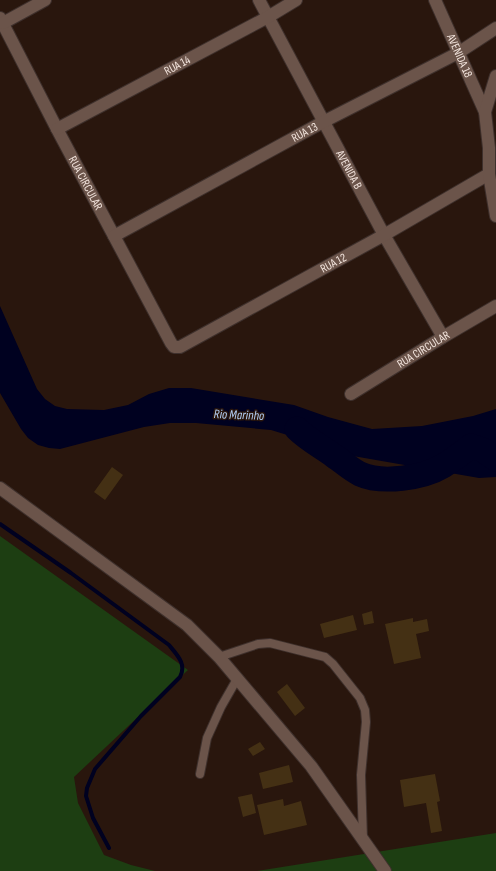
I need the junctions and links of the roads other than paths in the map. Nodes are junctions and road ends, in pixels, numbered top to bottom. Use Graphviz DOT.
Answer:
graph roads {
  1 [pos="45,0"];
  2 [pos="259,0"];
  3 [pos="296,0"];
  4 [pos="436,0"];
  5 [pos="268,17"];
  6 [pos="1,20"];
  7 [pos="496,28"];
  8 [pos="458,53"];
  9 [pos="496,76"];
  10 [pos="485,112"];
  11 [pos="323,122"];
  12 [pos="57,128"];
  13 [pos="489,174"];
  14 [pos="496,216"];
  15 [pos="384,235"];
  16 [pos="114,236"];
  17 [pos="496,306"];
  18 [pos="443,337"];
  19 [pos="174,347"];
  20 [pos="351,394"];
  21 [pos="0,488"];
  22 [pos="219,657"];
  23 [pos="237,679"];
  24 [pos="200,774"];
  25 [pos="363,840"];
  26 [pos="385,871"];
  1 -- 6 [label="street"];
  2 -- 5 [label="street, AVENIDA B"];
  3 -- 5 [label="street, RUA 14"];
  4 -- 8 [label="street, AVENIDA 18"];
  5 -- 11 [label="street, AVENIDA B"];
  5 -- 12 [label="street, RUA 14"];
  6 -- 12 [label="street, RUA CIRCULAR"];
  7 -- 8 [label="street, RUA 13"];
  8 -- 10 [label="street, AVENIDA 18"];
  8 -- 11 [label="street, RUA 13"];
  9 -- 10 [label="street"];
  10 -- 13 [label="street"];
  11 -- 15 [label="street, AVENIDA B"];
  11 -- 16 [label="street, RUA 13"];
  12 -- 16 [label="street, RUA CIRCULAR"];
  13 -- 14 [label="street"];
  13 -- 15 [label="street, RUA 12"];
  15 -- 18 [label="street, AVENIDA B"];
  15 -- 19 [label="street, RUA 12"];
  16 -- 19 [label="street, RUA CIRCULAR"];
  17 -- 18 [label="street, RUA CIRCULAR"];
  18 -- 20 [label="street, RUA CIRCULAR"];
  21 -- 22 [label="street"];
  22 -- 23 [label="street"];
  22 -- 25 [label="lane"];
  23 -- 24 [label="lane"];
  23 -- 25 [label="street"];
  25 -- 26 [label="street"];
}
